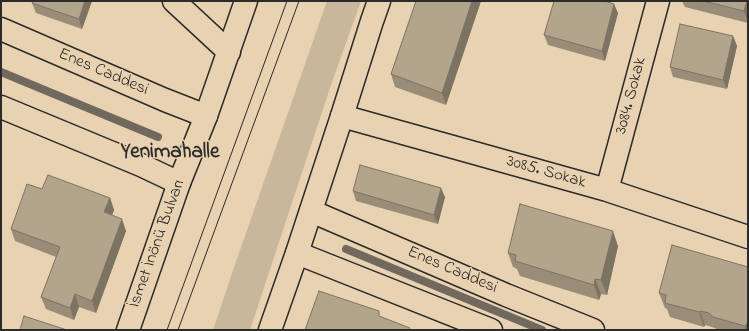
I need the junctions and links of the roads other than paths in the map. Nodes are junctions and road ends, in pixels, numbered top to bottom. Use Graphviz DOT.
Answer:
graph roads {
  1 [pos="174,1"];
  2 [pos="246,1"];
  3 [pos="379,1"];
  4 [pos="658,1"];
  5 [pos="1,29"];
  6 [pos="229,52"];
  7 [pos="1,107"];
  8 [pos="206,116"];
  9 [pos="342,116"];
  10 [pos="179,183"];
  11 [pos="607,190"];
  12 [pos="311,211"];
  13 [pos="748,237"];
  14 [pos="297,253"];
  15 [pos="128,330"];
  16 [pos="270,330"];
  17 [pos="491,330"];
  18 [pos="593,330"];
  1 -- 6 [label="street"];
  2 -- 6 [label="street, İsmet İnönü Bulvarı"];
  3 -- 9 [label="street"];
  4 -- 11 [label="street, 3084. Sokak"];
  5 -- 8 [label="street, Enes Caddesi"];
  6 -- 8 [label="street, İsmet İnönü Bulvarı"];
  7 -- 10 [label="street"];
  8 -- 10 [label="street, İsmet İnönü Bulvarı"];
  9 -- 11 [label="street, 3085. Sokak"];
  9 -- 12 [label="street"];
  10 -- 15 [label="street, İsmet İnönü Bulvarı"];
  11 -- 13 [label="street, 3085. Sokak"];
  12 -- 14 [label="street"];
  12 -- 18 [label="street, Enes Caddesi"];
  14 -- 16 [label="street"];
  14 -- 17 [label="street"];
}
